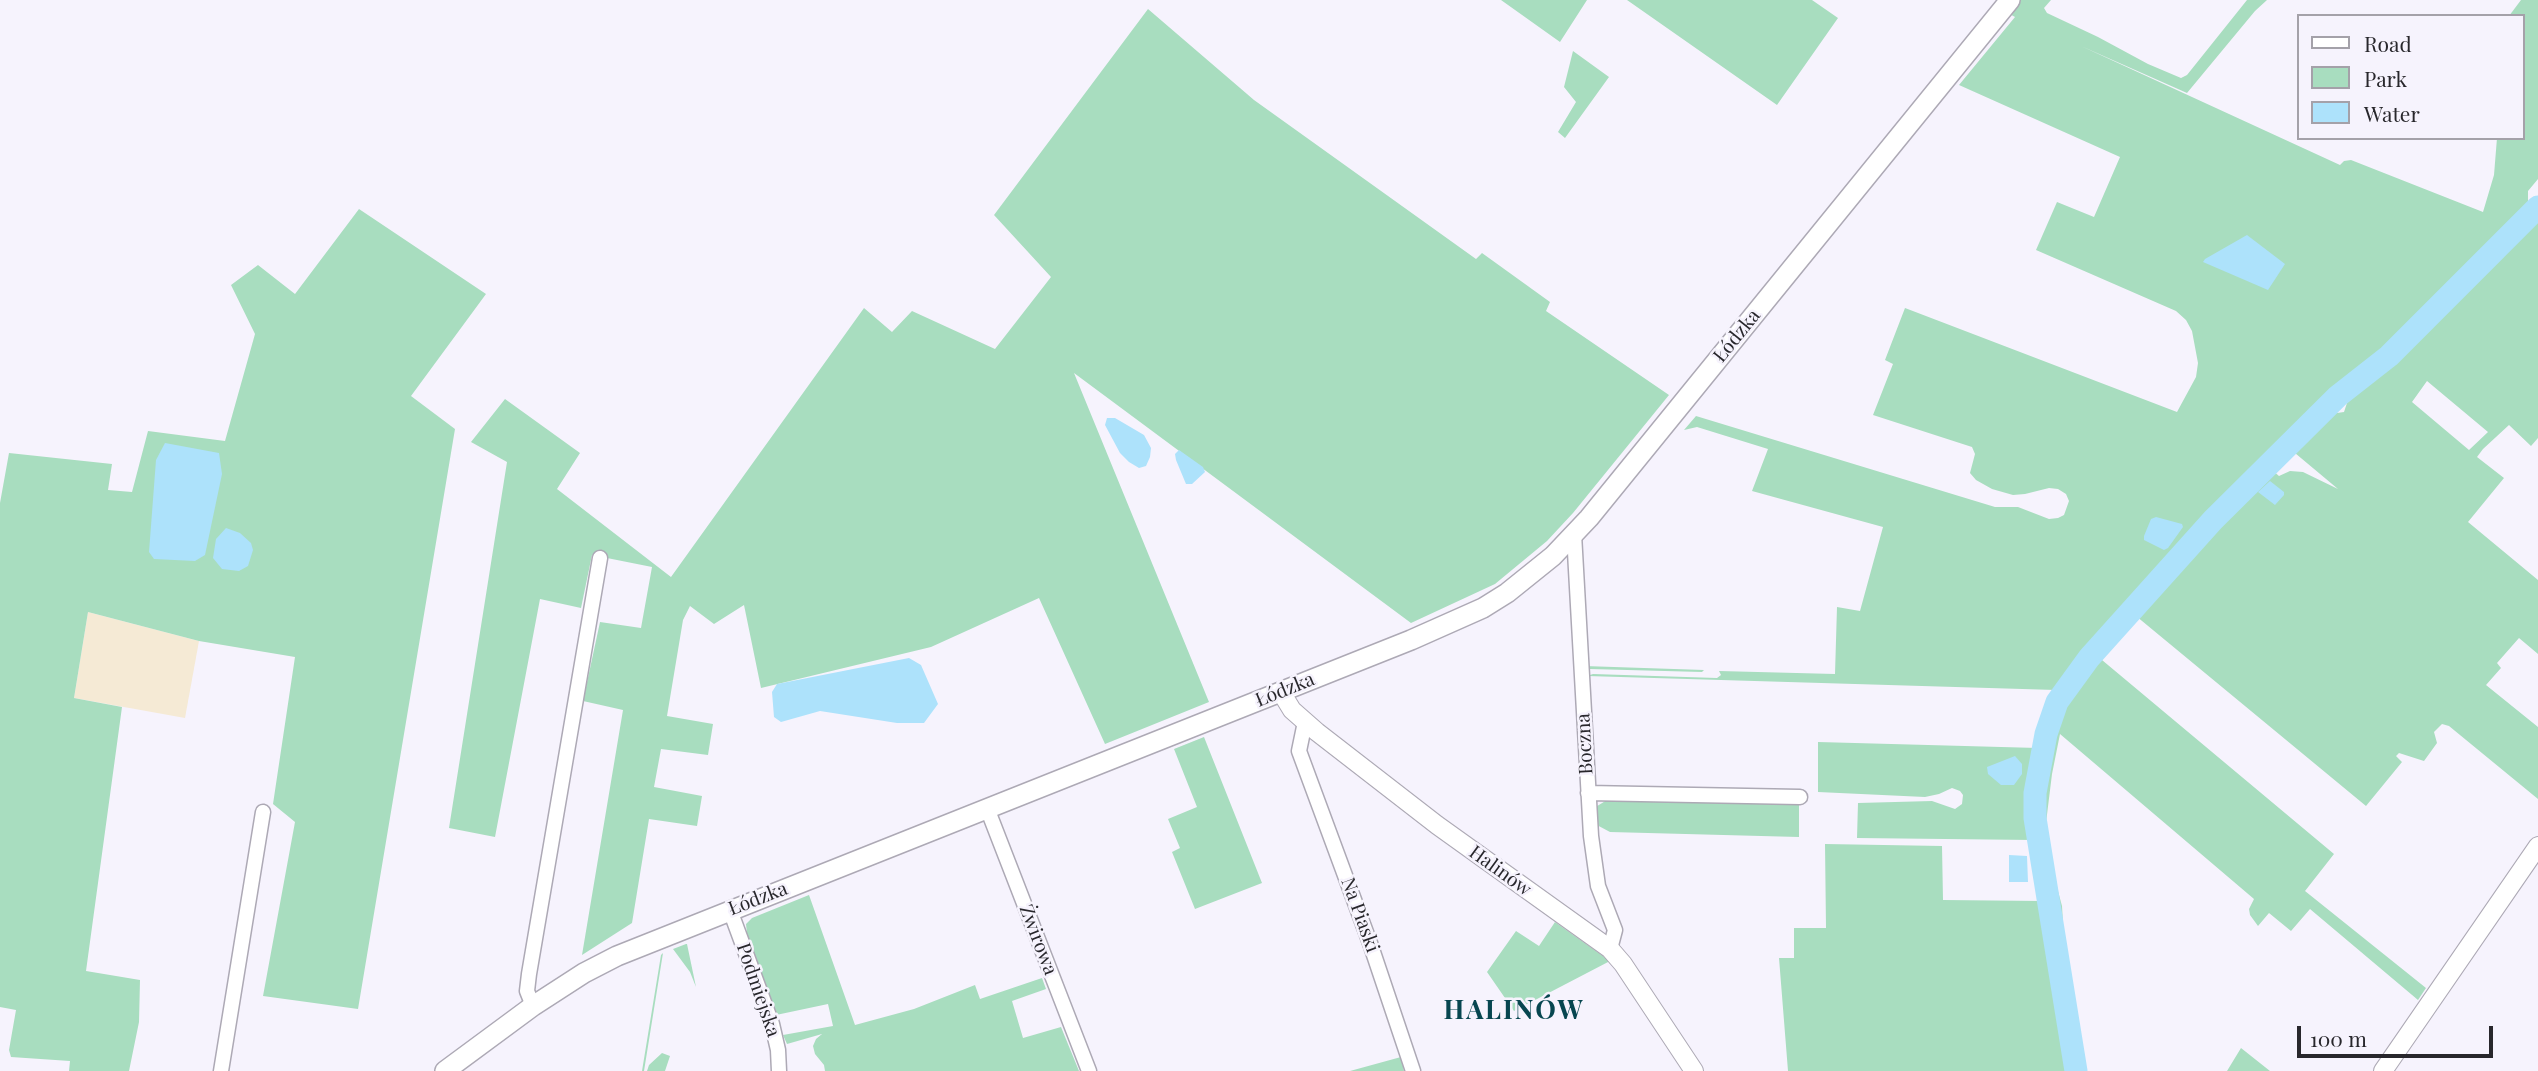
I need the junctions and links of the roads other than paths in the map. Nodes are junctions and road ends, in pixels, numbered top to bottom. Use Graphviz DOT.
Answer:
graph roads {
  1 [pos="2010,0"];
  2 [pos="1574,534"];
  3 [pos="600,558"];
  4 [pos="1281,692"];
  5 [pos="1311,727"];
  6 [pos="1588,793"];
  7 [pos="1800,797"];
  8 [pos="988,808"];
  9 [pos="262,812"];
  10 [pos="2538,846"];
  11 [pos="730,910"];
  12 [pos="1610,949"];
  13 [pos="533,1006"];
  14 [pos="221,1071"];
  15 [pos="445,1071"];
  16 [pos="779,1071"];
  17 [pos="1089,1071"];
  18 [pos="1413,1071"];
  19 [pos="1694,1071"];
  20 [pos="2383,1071"];
  1 -- 2 [label="main road, Łódzka"];
  2 -- 4 [label="main road, Łódzka"];
  2 -- 6 [label="street, Boczna"];
  3 -- 13 [label="street"];
  4 -- 5 [label="street, Halinów"];
  4 -- 8 [label="main road, Łódzka"];
  5 -- 12 [label="street, Halinów"];
  5 -- 18 [label="street, Na Piaski"];
  6 -- 7 [label="street"];
  6 -- 12 [label="street, Boczna"];
  8 -- 11 [label="main road, Łódzka"];
  8 -- 17 [label="street, Żwirowa"];
  9 -- 14 [label="street"];
  10 -- 20 [label="street"];
  11 -- 13 [label="main road, Łódzka"];
  11 -- 16 [label="street, Podmiejska"];
  12 -- 19 [label="street, Halinów"];
  13 -- 15 [label="main road, Łódzka"];
}
